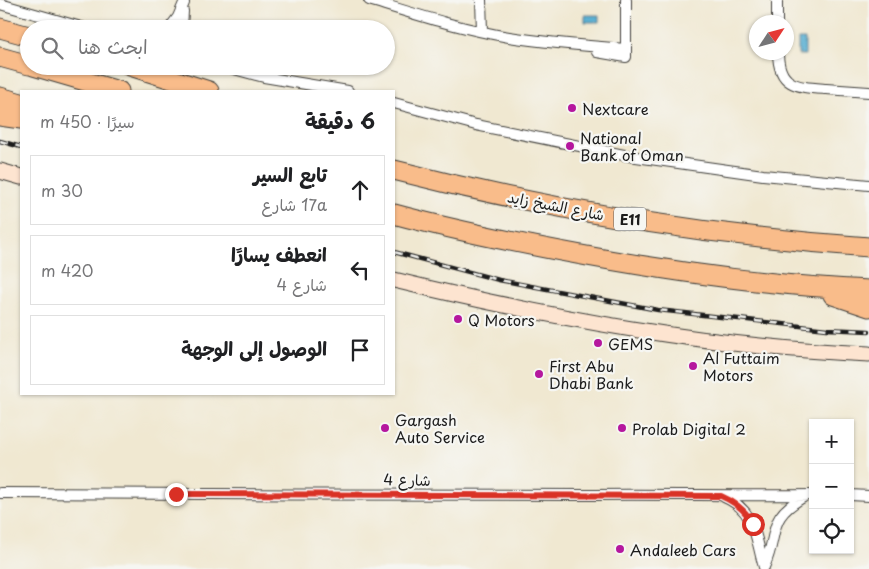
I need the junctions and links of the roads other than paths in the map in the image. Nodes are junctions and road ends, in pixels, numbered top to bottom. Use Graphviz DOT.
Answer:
graph roads {
  1 [pos="369,0"];
  2 [pos="479,0"];
  3 [pos="626,0"];
  4 [pos="777,0"];
  5 [pos="184,1"];
  6 [pos="0,4"];
  7 [pos="778,15"];
  8 [pos="56,20"];
  9 [pos="176,20"];
  10 [pos="183,20"];
  11 [pos="187,20"];
  12 [pos="0,28"];
  13 [pos="477,30"];
  14 [pos="20,34"];
  15 [pos="0,57"];
  16 [pos="779,60"];
  17 [pos="20,63"];
  18 [pos="64,75"];
  19 [pos="158,75"];
  20 [pos="259,75"];
  21 [pos="116,90"];
  22 [pos="206,90"];
  23 [pos="342,90"];
  24 [pos="869,92"];
  25 [pos="0,97"];
  26 [pos="20,103"];
  27 [pos="395,103"];
  28 [pos="0,116"];
  29 [pos="20,120"];
  30 [pos="395,170"];
  31 [pos="0,171"];
  32 [pos="20,177"];
  33 [pos="869,185"];
  34 [pos="395,214"];
  35 [pos="869,247"];
  36 [pos="395,280"];
  37 [pos="820,288"];
  38 [pos="869,290"];
  39 [pos="869,307"];
  40 [pos="869,354"];
  41 [pos="0,493"];
  42 [pos="809,495"];
  43 [pos="721,496"];
  44 [pos="809,496"];
  45 [pos="854,496"];
  46 [pos="869,496"];
  1 -- 13 [label="street"];
  2 -- 13 [label="street"];
  3 -- 13 [label="street"];
  4 -- 7 [label="street"];
  5 -- 9 [label="street"];
  5 -- 10 [label="street"];
  5 -- 11 [label="street"];
  6 -- 8 [label="street"];
  12 -- 14 [label="highway"];
  15 -- 17 [label="highway"];
  16 -- 24 [label="street"];
  18 -- 21 [label="highway"];
  19 -- 22 [label="highway"];
  20 -- 23 [label="street"];
  25 -- 26 [label="highway"];
  27 -- 33 [label="street"];
  28 -- 29 [label="highway"];
  30 -- 35 [label="highway, شارع الشيخ زايد / E11"];
  31 -- 32 [label="street"];
  34 -- 37 [label="highway"];
  36 -- 40 [label="street"];
  37 -- 38 [label="highway"];
  37 -- 39 [label="highway"];
  41 -- 43 [label="street, شارع 4"];
  42 -- 43 [label="street, شارع 4"];
  43 -- 44 [label="street"];
  45 -- 46 [label="street"];
}
